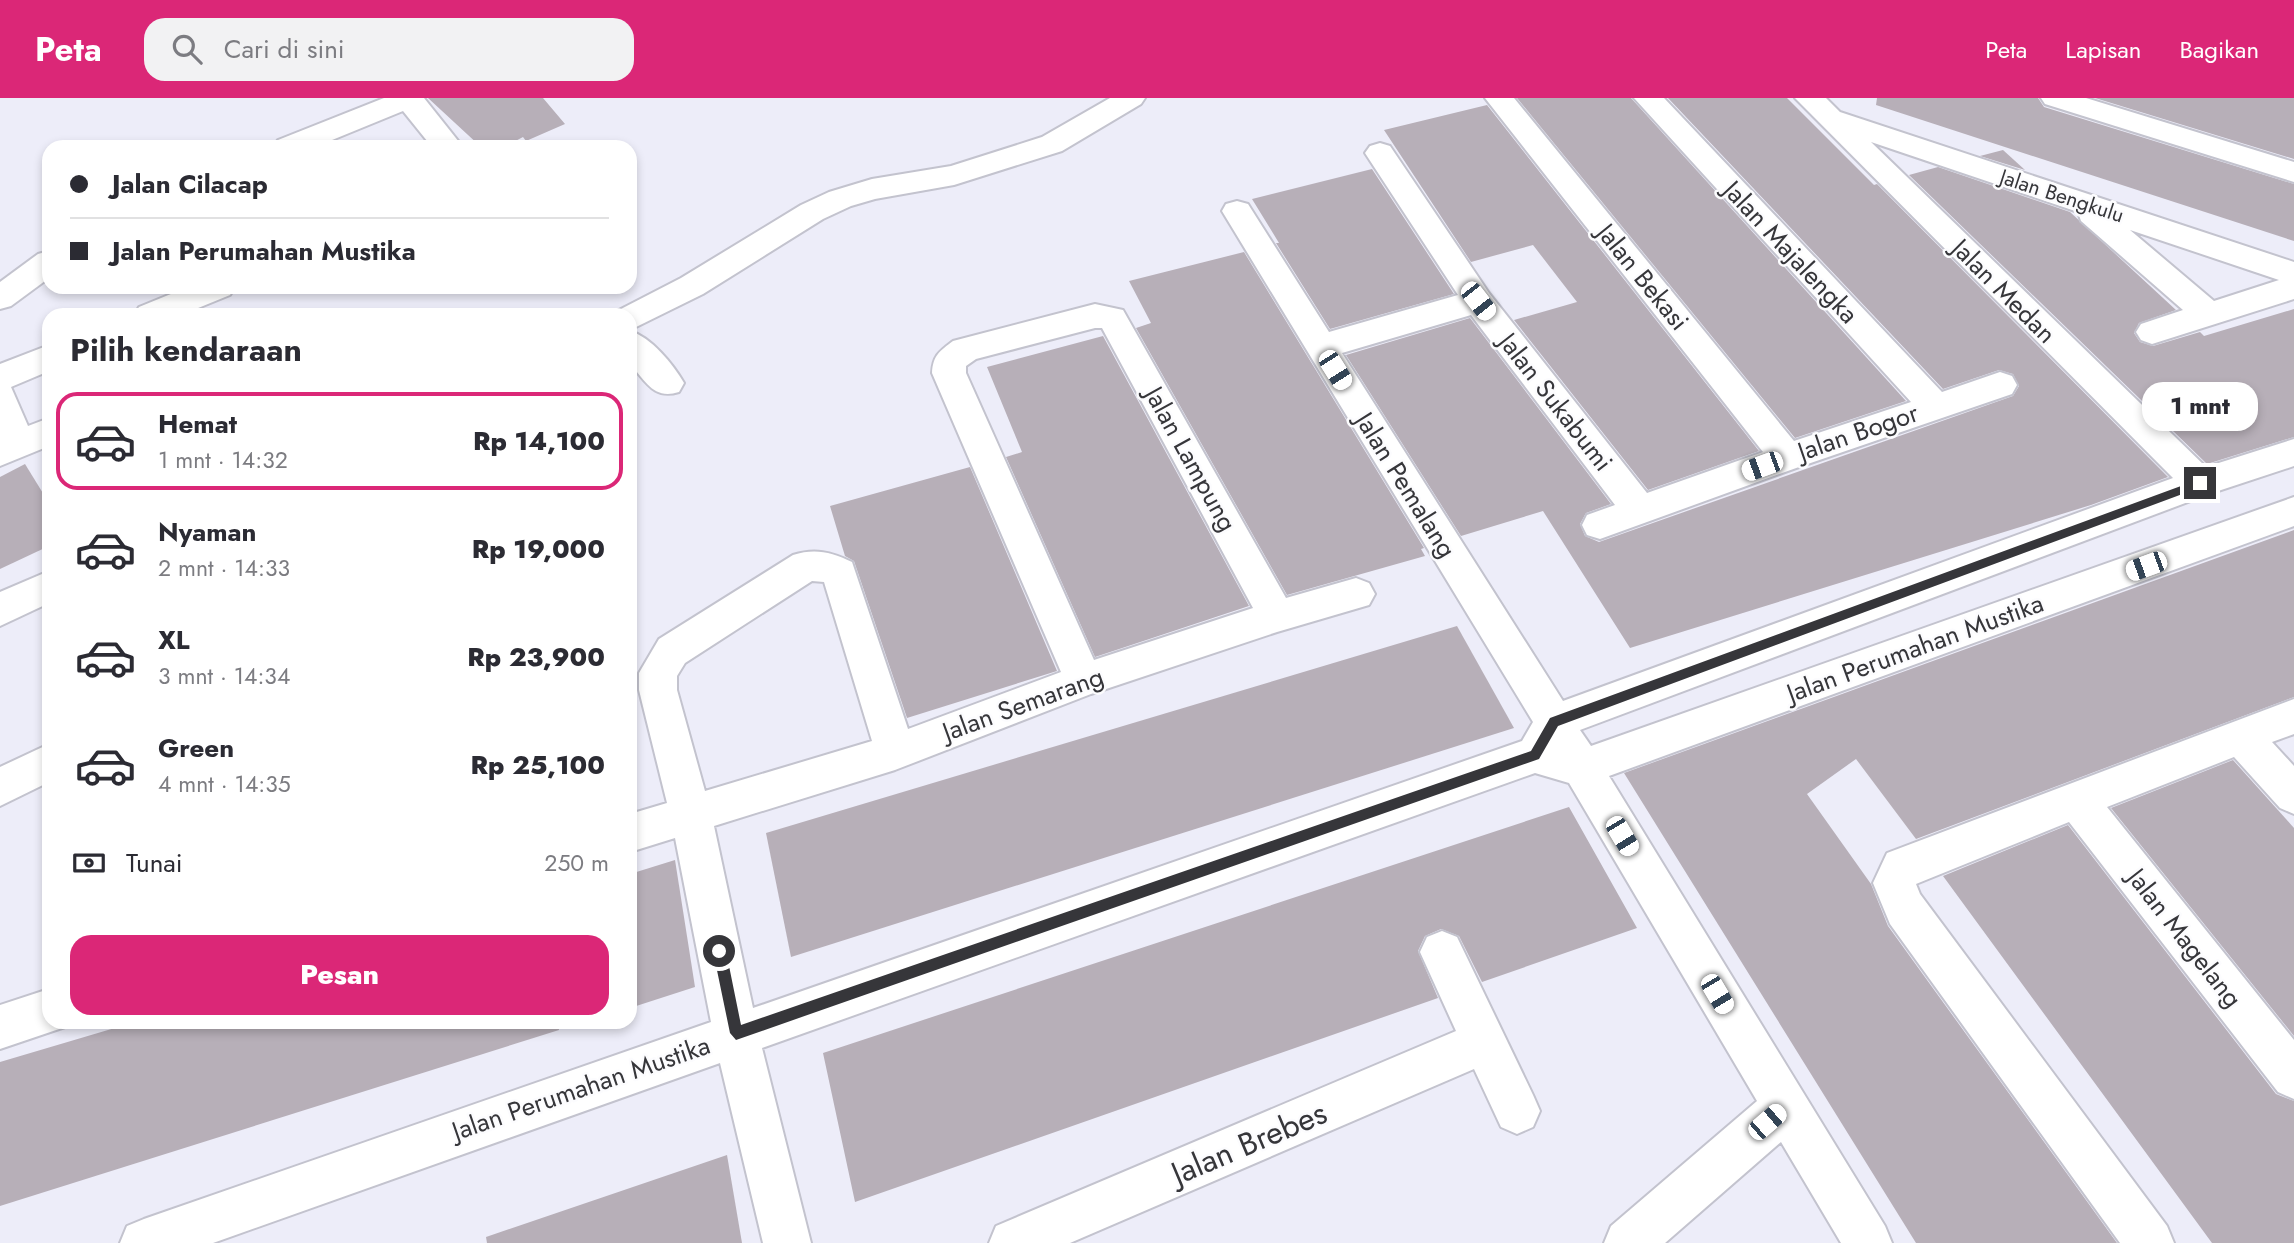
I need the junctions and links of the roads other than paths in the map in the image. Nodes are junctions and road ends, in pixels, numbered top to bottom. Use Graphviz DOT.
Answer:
graph roads {
  1 [pos="409,98"];
  2 [pos="1131,98"];
  3 [pos="1499,98"];
  4 [pos="1648,98"];
  5 [pos="2055,98"];
  6 [pos="1820,108"];
  7 [pos="305,140"];
  8 [pos="442,140"];
  9 [pos="1380,153"];
  10 [pos="2294,172"];
  11 [pos="2079,202"];
  12 [pos="1237,211"];
  13 [pos="42,267"];
  14 [pos="2294,274"];
  15 [pos="2294,287"];
  16 [pos="202,294"];
  17 [pos="0,298"];
  18 [pos="1478,301"];
  19 [pos="167,308"];
  20 [pos="2207,313"];
  21 [pos="637,314"];
  22 [pos="2152,332"];
  23 [pos="1320,346"];
  24 [pos="637,351"];
  25 [pos="42,360"];
  26 [pos="0,378"];
  27 [pos="667,383"];
  28 [pos="2000,385"];
  29 [pos="0,396"];
  30 [pos="1935,406"];
  31 [pos="22,443"];
  32 [pos="2294,452"];
  33 [pos="1787,457"];
  34 [pos="2200,483"];
  35 [pos="1640,511"];
  36 [pos="2294,511"];
  37 [pos="1600,525"];
  38 [pos="42,589"];
  39 [pos="1356,594"];
  40 [pos="0,610"];
  41 [pos="1277,616"];
  42 [pos="1084,680"];
  43 [pos="2294,716"];
  44 [pos="2240,736"];
  45 [pos="1544,738"];
  46 [pos="895,752"];
  47 [pos="42,766"];
  48 [pos="1581,768"];
  49 [pos="0,787"];
  50 [pos="2294,795"];
  51 [pos="2077,800"];
  52 [pos="691,815"];
  53 [pos="637,831"];
  54 [pos="1442,952"];
  55 [pos="42,1013"];
  56 [pos="0,1027"];
  57 [pos="736,1033"];
  58 [pos="1484,1042"];
  59 [pos="2294,1076"];
  60 [pos="1785,1107"];
  61 [pos="1517,1111"];
  62 [pos="144,1243"];
  63 [pos="786,1243"];
  64 [pos="1013,1243"];
  65 [pos="1628,1243"];
  66 [pos="1868,1243"];
  67 [pos="2150,1243"];
  1 -- 7 [label="street"];
  1 -- 8 [label="street"];
  2 -- 21 [label="street"];
  3 -- 33 [label="street, Jalan Bekasi"];
  4 -- 30 [label="street, Jalan Majalengka"];
  5 -- 10 [label="street"];
  6 -- 11 [label="street, Jalan Bengkulu"];
  6 -- 34 [label="street, Jalan Medan"];
  9 -- 18 [label="street, Jalan Sukabumi"];
  11 -- 14 [label="street, Jalan Bengkulu"];
  11 -- 20 [label="street"];
  12 -- 23 [label="street, Jalan Pemalang"];
  13 -- 17 [label="street"];
  15 -- 20 [label="street"];
  16 -- 19 [label="street"];
  18 -- 23 [label="street"];
  18 -- 35 [label="street, Jalan Sukabumi"];
  20 -- 22 [label="street"];
  23 -- 45 [label="street, Jalan Pemalang"];
  24 -- 27 [label="street"];
  25 -- 26 [label="street"];
  28 -- 30 [label="street, Jalan Bogor"];
  29 -- 31 [label="street"];
  30 -- 33 [label="street, Jalan Bogor"];
  32 -- 34 [label="street, Jalan Perumahan Mustika"];
  33 -- 35 [label="street, Jalan Bogor"];
  34 -- 45 [label="street, Jalan Perumahan Mustika"];
  35 -- 37 [label="street, Jalan Bogor"];
  36 -- 48 [label="street, Jalan Perumahan Mustika"];
  38 -- 40 [label="street"];
  39 -- 41 [label="street, Jalan Semarang"];
  41 -- 42 [label="street, Jalan Semarang"];
  41 -- 42 [label="street, Jalan Lampung"];
  42 -- 46 [label="street, Jalan Semarang"];
  43 -- 44 [label="street"];
  44 -- 50 [label="street"];
  44 -- 51 [label="street"];
  45 -- 48 [label="street, Jalan Pemalang"];
  45 -- 57 [label="street, Jalan Perumahan Mustika"];
  46 -- 52 [label="street, Jalan Semarang"];
  46 -- 52 [label="street"];
  47 -- 49 [label="street"];
  48 -- 60 [label="street, Jalan Pemalang"];
  51 -- 59 [label="street, Jalan Magelang"];
  51 -- 67 [label="street"];
  52 -- 53 [label="street, Jalan Semarang"];
  52 -- 57 [label="street"];
  54 -- 58 [label="street"];
  55 -- 56 [label="street"];
  57 -- 62 [label="street, Jalan Perumahan Mustika"];
  57 -- 63 [label="street"];
  58 -- 61 [label="street"];
  58 -- 64 [label="street, Jalan Brebes"];
  60 -- 65 [label="street"];
  60 -- 66 [label="street, Jalan Pemalang"];
}
